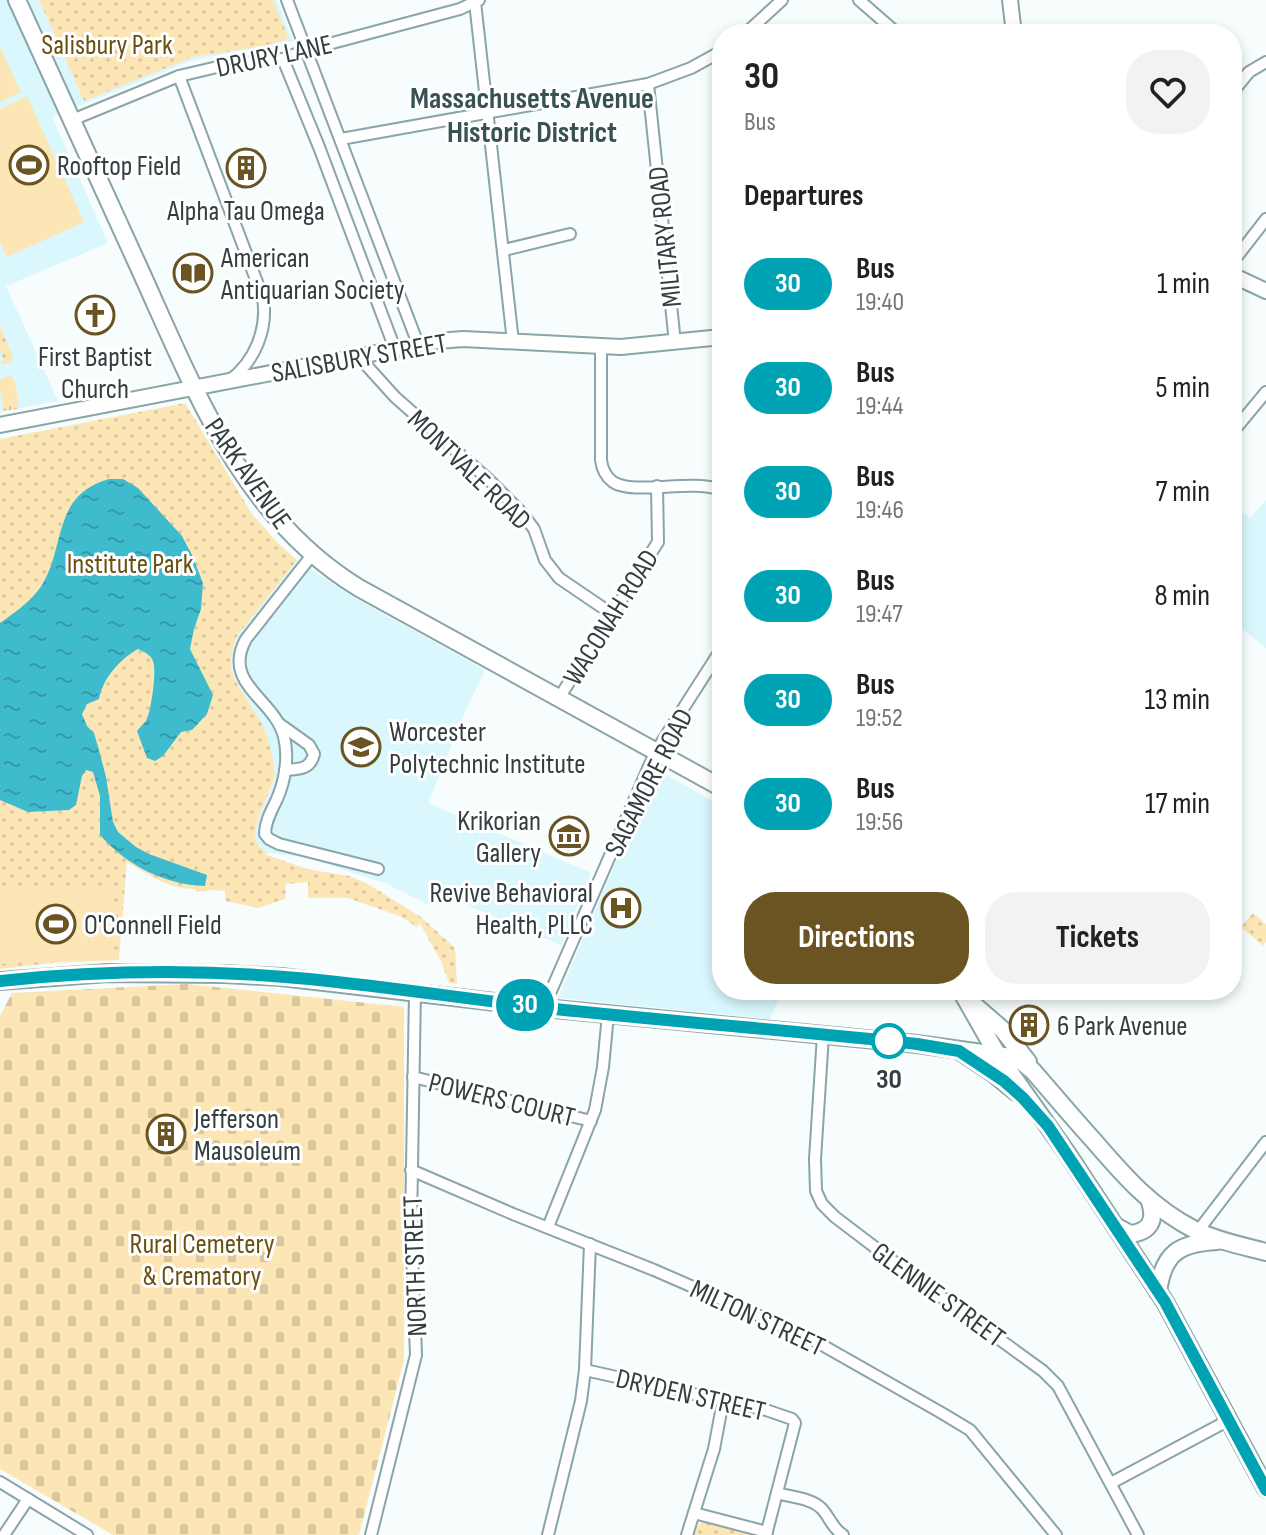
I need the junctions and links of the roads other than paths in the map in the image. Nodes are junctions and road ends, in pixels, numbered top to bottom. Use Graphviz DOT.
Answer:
graph roads {
  1 [pos="17,0"];
  2 [pos="287,0"];
  3 [pos="782,0"];
  4 [pos="859,0"];
  5 [pos="1010,0"];
  6 [pos="477,1"];
  7 [pos="756,24"];
  8 [pos="887,24"];
  9 [pos="1013,24"];
  10 [pos="306,50"];
  11 [pos="712,56"];
  12 [pos="283,59"];
  13 [pos="1266,62"];
  14 [pos="179,76"];
  15 [pos="1242,81"];
  16 [pos="648,84"];
  17 [pos="489,113"];
  18 [pos="72,120"];
  19 [pos="341,139"];
  20 [pos="1266,219"];
  21 [pos="570,234"];
  22 [pos="504,250"];
  23 [pos="1242,250"];
  24 [pos="1242,280"];
  25 [pos="1266,291"];
  26 [pos="712,338"];
  27 [pos="513,342"];
  28 [pos="675,343"];
  29 [pos="418,344"];
  30 [pos="601,347"];
  31 [pos="395,349"];
  32 [pos="358,356"];
  33 [pos="229,381"];
  34 [pos="194,388"];
  35 [pos="1266,392"];
  36 [pos="1242,421"];
  37 [pos="0,425"];
  38 [pos="657,486"];
  39 [pos="712,488"];
  40 [pos="312,555"];
  41 [pos="612,614"];
  42 [pos="712,664"];
  43 [pos="559,698"];
  44 [pos="277,722"];
  45 [pos="656,752"];
  46 [pos="285,770"];
  47 [pos="712,783"];
  48 [pos="378,869"];
  49 [pos="0,981"];
  50 [pos="415,992"];
  51 [pos="966,1000"];
  52 [pos="970,1000"];
  53 [pos="544,1007"];
  54 [pos="608,1014"];
  55 [pos="823,1035"];
  56 [pos="959,1051"];
  57 [pos="997,1054"];
  58 [pos="1033,1071"];
  59 [pos="413,1077"];
  60 [pos="591,1121"];
  61 [pos="1048,1126"];
  62 [pos="1266,1142"];
  63 [pos="411,1170"];
  64 [pos="1150,1202"];
  65 [pos="1115,1226"];
  66 [pos="548,1227"];
  67 [pos="1198,1231"];
  68 [pos="1226,1241"];
  69 [pos="590,1244"];
  70 [pos="1266,1252"];
  71 [pos="1158,1292"];
  72 [pos="585,1370"];
  73 [pos="723,1401"];
  74 [pos="1229,1420"];
  75 [pos="0,1482"];
  76 [pos="1111,1483"];
  77 [pos="1266,1489"];
  78 [pos="777,1493"];
  79 [pos="28,1499"];
  80 [pos="694,1513"];
  81 [pos="767,1534"];
  82 [pos="4,1535"];
  83 [pos="87,1535"];
  84 [pos="371,1535"];
  85 [pos="548,1535"];
  86 [pos="687,1535"];
  87 [pos="843,1535"];
  88 [pos="1056,1535"];
  89 [pos="1138,1535"];
  1 -- 18 [label="main road, PARK AVENUE"];
  2 -- 10 [label="street"];
  3 -- 7 [label="street"];
  4 -- 8 [label="street"];
  5 -- 9 [label="main road"];
  6 -- 10 [label="street, DRURY LANE"];
  6 -- 17 [label="street"];
  10 -- 12 [label="street, DRURY LANE"];
  10 -- 19 [label="street"];
  11 -- 16 [label="street"];
  12 -- 14 [label="street, DRURY LANE"];
  12 -- 31 [label="street"];
  13 -- 15 [label="street"];
  14 -- 18 [label="street, DRURY LANE"];
  14 -- 33 [label="street"];
  16 -- 17 [label="street"];
  16 -- 28 [label="street, MILITARY ROAD"];
  17 -- 19 [label="street"];
  17 -- 22 [label="street"];
  18 -- 34 [label="main road, PARK AVENUE"];
  19 -- 29 [label="street"];
  20 -- 23 [label="street"];
  21 -- 22 [label="street"];
  22 -- 27 [label="street"];
  24 -- 25 [label="main road"];
  26 -- 28 [label="main road, SALISBURY STREET"];
  27 -- 29 [label="main road, SALISBURY STREET"];
  27 -- 30 [label="main road, SALISBURY STREET"];
  28 -- 30 [label="main road, SALISBURY STREET"];
  29 -- 31 [label="main road, SALISBURY STREET"];
  30 -- 38 [label="street"];
  31 -- 32 [label="main road, SALISBURY STREET"];
  32 -- 33 [label="main road, SALISBURY STREET"];
  32 -- 41 [label="street, MONTVALE ROAD"];
  33 -- 34 [label="main road, SALISBURY STREET"];
  34 -- 37 [label="main road, SALISBURY STREET"];
  34 -- 40 [label="main road, PARK AVENUE"];
  35 -- 36 [label="street"];
  38 -- 39 [label="street"];
  38 -- 41 [label="street, WACONAH ROAD"];
  40 -- 43 [label="main road, PARK AVENUE"];
  40 -- 44 [label="street"];
  41 -- 43 [label="street, WACONAH ROAD"];
  42 -- 45 [label="street, SAGAMORE ROAD"];
  43 -- 45 [label="main road, PARK AVENUE"];
  44 -- 46 [label="street"];
  44 -- 46 [label="street"];
  45 -- 47 [label="main road, PARK AVENUE"];
  45 -- 53 [label="street, SAGAMORE ROAD"];
  46 -- 48 [label="street"];
  49 -- 50 [label="main road"];
  50 -- 53 [label="main road"];
  50 -- 59 [label="street, NORTH STREET"];
  51 -- 57 [label="main road"];
  52 -- 58 [label="main road"];
  53 -- 54 [label="main road"];
  54 -- 55 [label="main road"];
  54 -- 60 [label="street"];
  55 -- 56 [label="main road"];
  55 -- 76 [label="street, GLENNIE STREET"];
  56 -- 57 [label="main road"];
  56 -- 61 [label="main road"];
  57 -- 58 [label="main road"];
  57 -- 61 [label="main road"];
  58 -- 64 [label="main road"];
  59 -- 60 [label="street, POWERS COURT"];
  59 -- 63 [label="street, NORTH STREET"];
  60 -- 66 [label="street"];
  61 -- 65 [label="main road"];
  62 -- 67 [label="street"];
  63 -- 66 [label="street, MILTON STREET"];
  63 -- 84 [label="street, NORTH STREET"];
  64 -- 65 [label="main road"];
  64 -- 67 [label="main road"];
  65 -- 71 [label="main road"];
  66 -- 69 [label="street, MILTON STREET"];
  67 -- 68 [label="main road"];
  68 -- 70 [label="main road"];
  68 -- 71 [label="main road"];
  69 -- 72 [label="street"];
  69 -- 88 [label="street, MILTON STREET"];
  71 -- 74 [label="main road"];
  72 -- 73 [label="street, DRYDEN STREET"];
  72 -- 85 [label="street"];
  73 -- 78 [label="street, DRYDEN STREET"];
  73 -- 80 [label="street"];
  74 -- 76 [label="street"];
  74 -- 77 [label="main road"];
  75 -- 79 [label="street"];
  76 -- 89 [label="street, GLENNIE STREET"];
  78 -- 81 [label="street"];
  78 -- 87 [label="street"];
  79 -- 82 [label="street"];
  79 -- 83 [label="street"];
  80 -- 81 [label="street"];
  80 -- 86 [label="street"];
}
